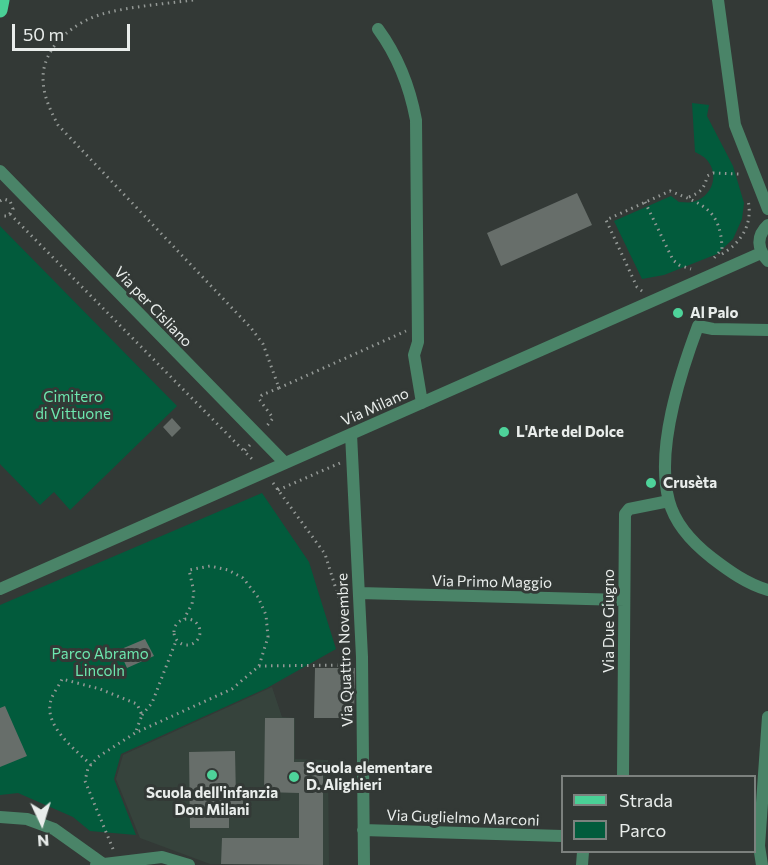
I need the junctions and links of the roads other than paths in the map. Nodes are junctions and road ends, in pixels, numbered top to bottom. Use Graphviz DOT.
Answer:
graph roads {
  1 [pos="718,0"];
  2 [pos="378,29"];
  3 [pos="0,171"];
  4 [pos="768,209"];
  5 [pos="768,225"];
  6 [pos="765,257"];
  7 [pos="768,330"];
  8 [pos="422,403"];
  9 [pos="351,434"];
  10 [pos="285,463"];
  11 [pos="669,501"];
  12 [pos="0,589"];
  13 [pos="768,590"];
  14 [pos="359,593"];
  15 [pos="624,600"];
  16 [pos="768,717"];
  17 [pos="623,775"];
  18 [pos="0,817"];
  19 [pos="363,830"];
  20 [pos="561,836"];
  21 [pos="757,846"];
  22 [pos="100,865"];
  23 [pos="189,865"];
  24 [pos="364,865"];
  25 [pos="762,865"];
  1 -- 4 [label="street"];
  2 -- 8 [label="street"];
  3 -- 10 [label="street, Via per Cisliano"];
  5 -- 6 [label="street, Via Milano"];
  6 -- 8 [label="street, Via Milano"];
  7 -- 11 [label="street"];
  8 -- 9 [label="street, Via Milano"];
  9 -- 10 [label="street, Via Milano"];
  9 -- 14 [label="street, Via Quattro Novembre"];
  10 -- 12 [label="street, Via Milano"];
  11 -- 13 [label="street"];
  11 -- 15 [label="street, Via Due Giugno"];
  14 -- 15 [label="street, Via Primo Maggio"];
  14 -- 19 [label="street, Via Quattro Novembre"];
  15 -- 17 [label="street, Via Due Giugno"];
  16 -- 21 [label="street"];
  18 -- 22 [label="street"];
  19 -- 20 [label="street, Via Guglielmo Marconi"];
  19 -- 24 [label="street, Via Quattro Novembre"];
  21 -- 25 [label="street"];
  22 -- 23 [label="street"];
}
